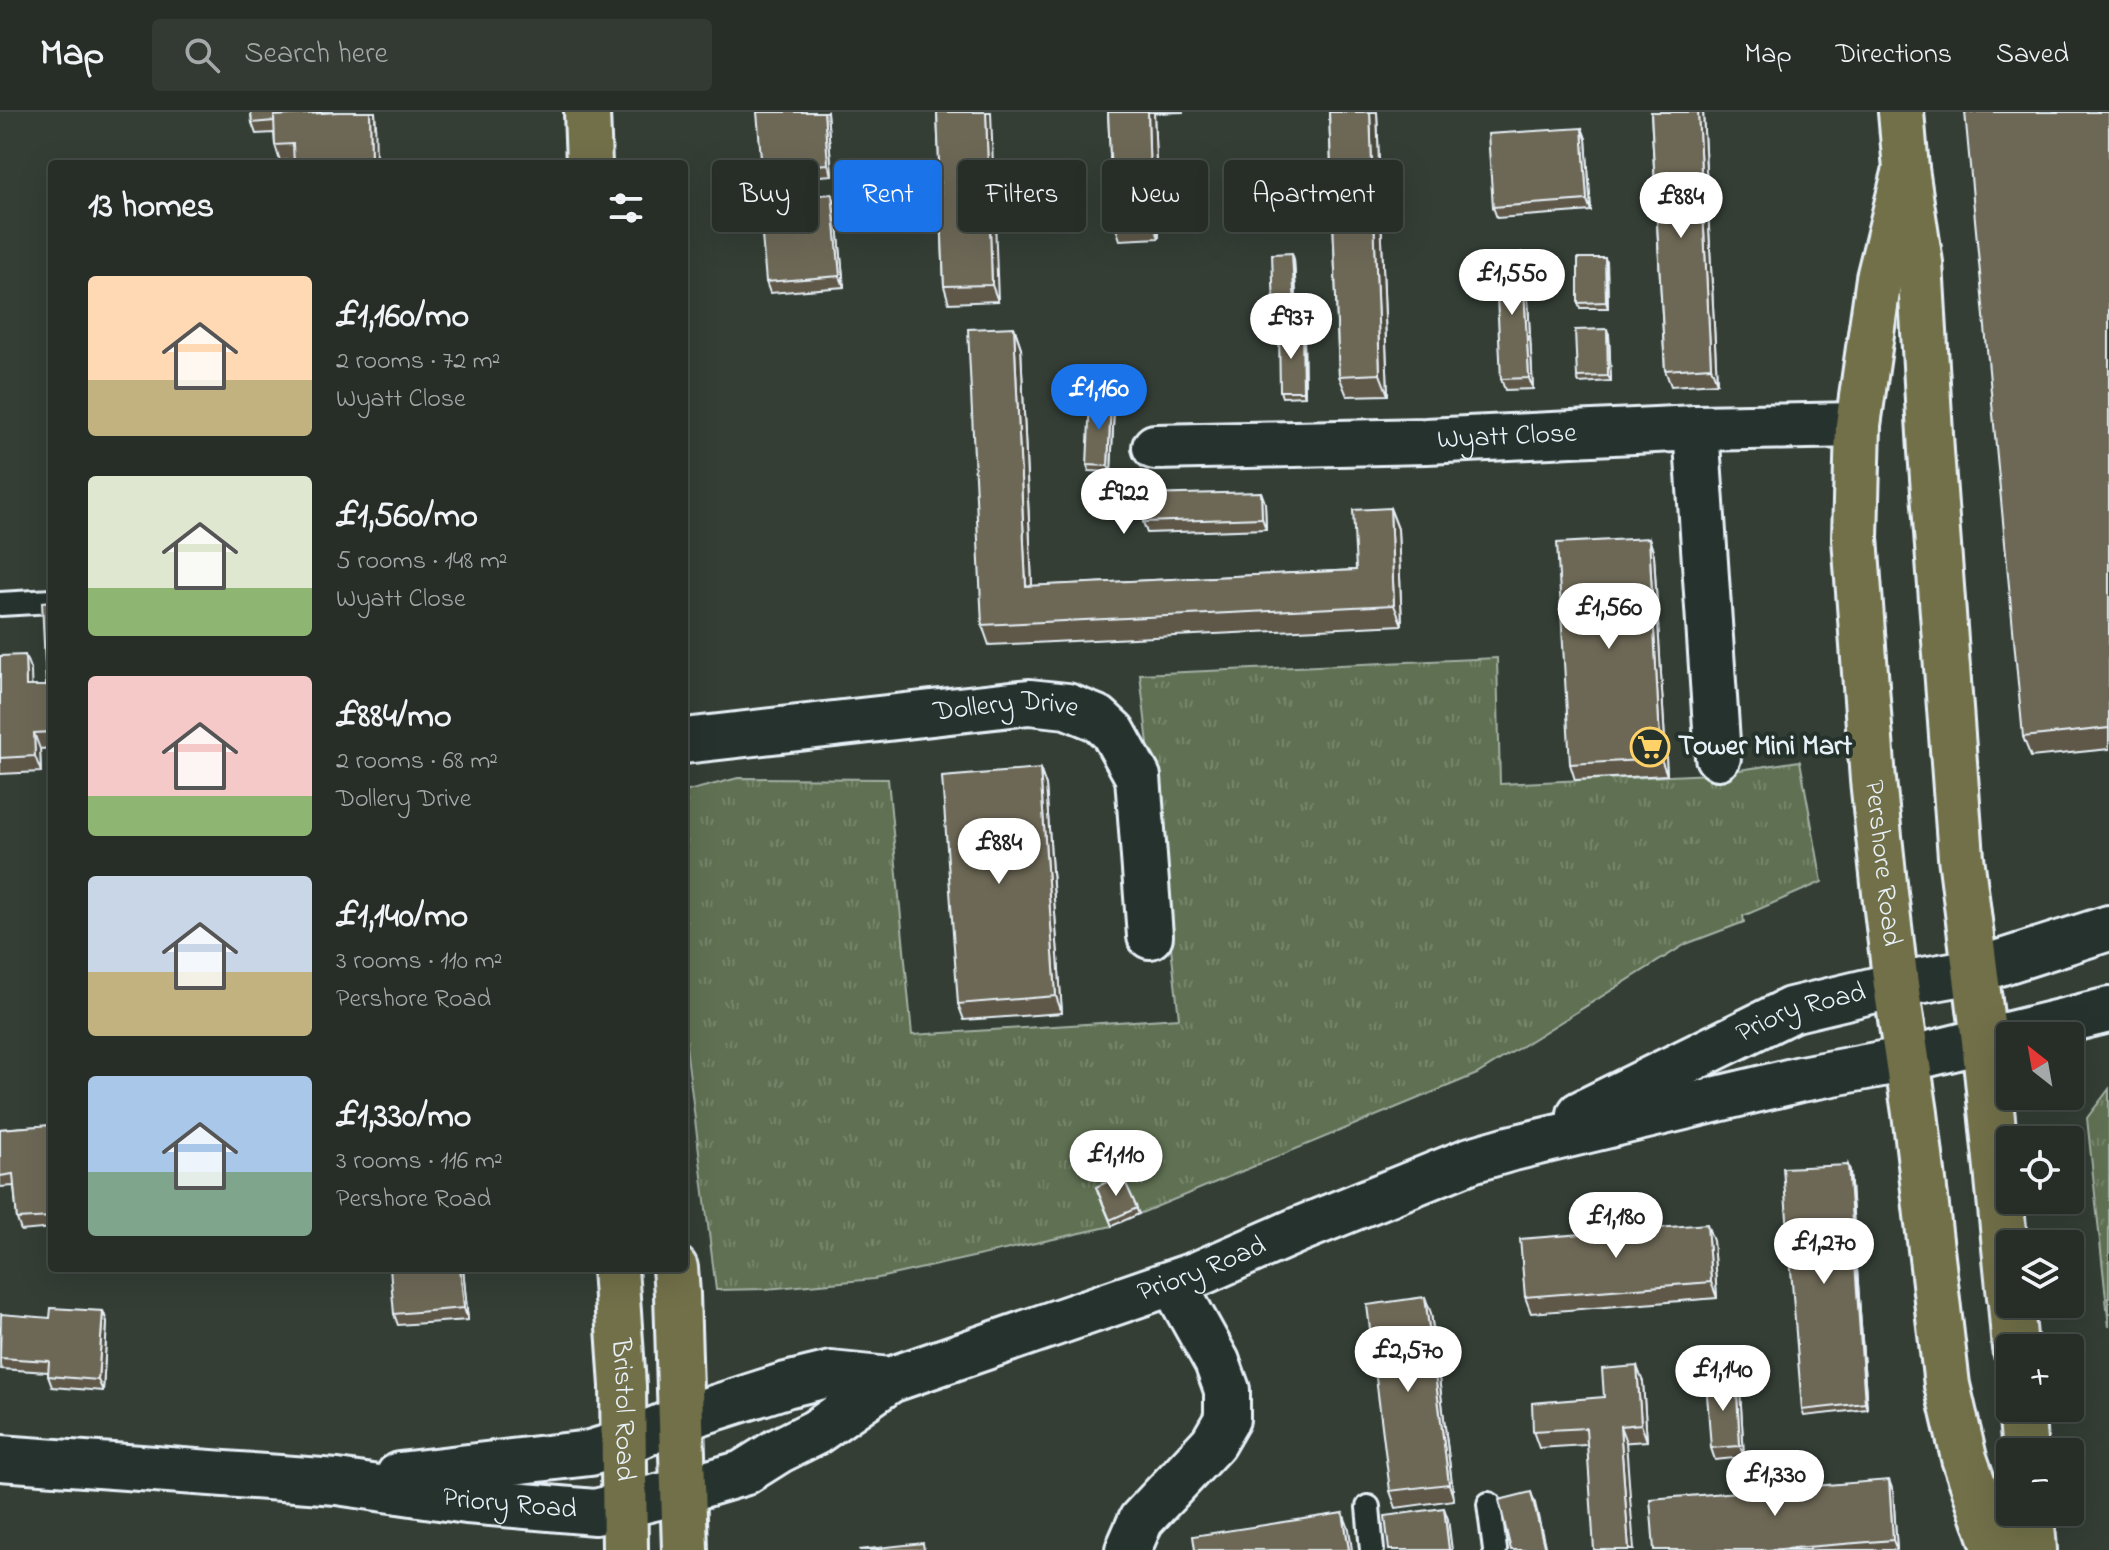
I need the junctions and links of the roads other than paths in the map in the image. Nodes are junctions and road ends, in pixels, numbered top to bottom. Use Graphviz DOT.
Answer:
graph roads {
  1 [pos="587,112"];
  2 [pos="1901,112"];
  3 [pos="589,160"];
  4 [pos="1906,169"];
  5 [pos="1858,425"];
  6 [pos="1696,428"];
  7 [pos="1155,447"];
  8 [pos="48,601"];
  9 [pos="0,604"];
  10 [pos="688,741"];
  11 [pos="1718,757"];
  12 [pos="2109,928"];
  13 [pos="1150,936"];
  14 [pos="1974,971"];
  15 [pos="1896,985"];
  16 [pos="2109,1010"];
  17 [pos="1984,1040"];
  18 [pos="1908,1059"];
  19 [pos="1509,1149"];
  20 [pos="2003,1230"];
  21 [pos="615,1272"];
  22 [pos="675,1272"];
  23 [pos="1173,1283"];
  24 [pos="890,1380"];
  25 [pos="680,1419"];
  26 [pos="623,1443"];
  27 [pos="0,1458"];
  28 [pos="337,1482"];
  29 [pos="682,1491"];
  30 [pos="1489,1504"];
  31 [pos="623,1505"];
  32 [pos="1368,1507"];
  33 [pos="2032,1526"];
  34 [pos="625,1550"];
  35 [pos="685,1550"];
  36 [pos="1128,1550"];
  37 [pos="1372,1550"];
  38 [pos="1495,1550"];
  39 [pos="1996,1550"];
  40 [pos="2034,1550"];
  1 -- 3 [label="main road"];
  2 -- 4 [label="main road, Pershore Road"];
  4 -- 5 [label="main road, Pershore Road"];
  4 -- 14 [label="main road, Pershore Road"];
  5 -- 6 [label="main road, Wyatt Close"];
  5 -- 15 [label="main road, Pershore Road"];
  6 -- 7 [label="main road, Wyatt Close"];
  6 -- 11 [label="main road"];
  8 -- 9 [label="lane"];
  10 -- 13 [label="main road, Dollery Drive"];
  12 -- 14 [label="main road, Priory Road"];
  14 -- 15 [label="main road, Priory Road"];
  14 -- 17 [label="main road, Pershore Road"];
  15 -- 18 [label="main road, Pershore Road"];
  15 -- 19 [label="main road, Priory Road"];
  16 -- 17 [label="main road, Priory Road"];
  17 -- 18 [label="main road, Priory Road"];
  17 -- 20 [label="main road, Pershore Road"];
  18 -- 19 [label="main road, Priory Road"];
  18 -- 39 [label="main road, Pershore Road"];
  19 -- 23 [label="main road, Priory Road"];
  21 -- 26 [label="main road, Bristol Road"];
  22 -- 25 [label="main road, Bristol Road"];
  23 -- 24 [label="main road, Priory Road"];
  23 -- 36 [label="main road"];
  24 -- 25 [label="main road, Priory Road"];
  24 -- 29 [label="main road, Priory Road"];
  25 -- 26 [label="main road, Priory Road"];
  25 -- 29 [label="main road, Bristol Road"];
  26 -- 28 [label="main road, Priory Road"];
  26 -- 31 [label="main road, Bristol Road"];
  27 -- 28 [label="main road, Priory Road"];
  28 -- 31 [label="main road, Priory Road"];
  29 -- 31 [label="main road, Priory Road"];
  29 -- 35 [label="main road, Bristol Road"];
  30 -- 38 [label="lane"];
  31 -- 34 [label="main road, Bristol Road"];
  32 -- 37 [label="lane"];
  33 -- 40 [label="main road"];
}
